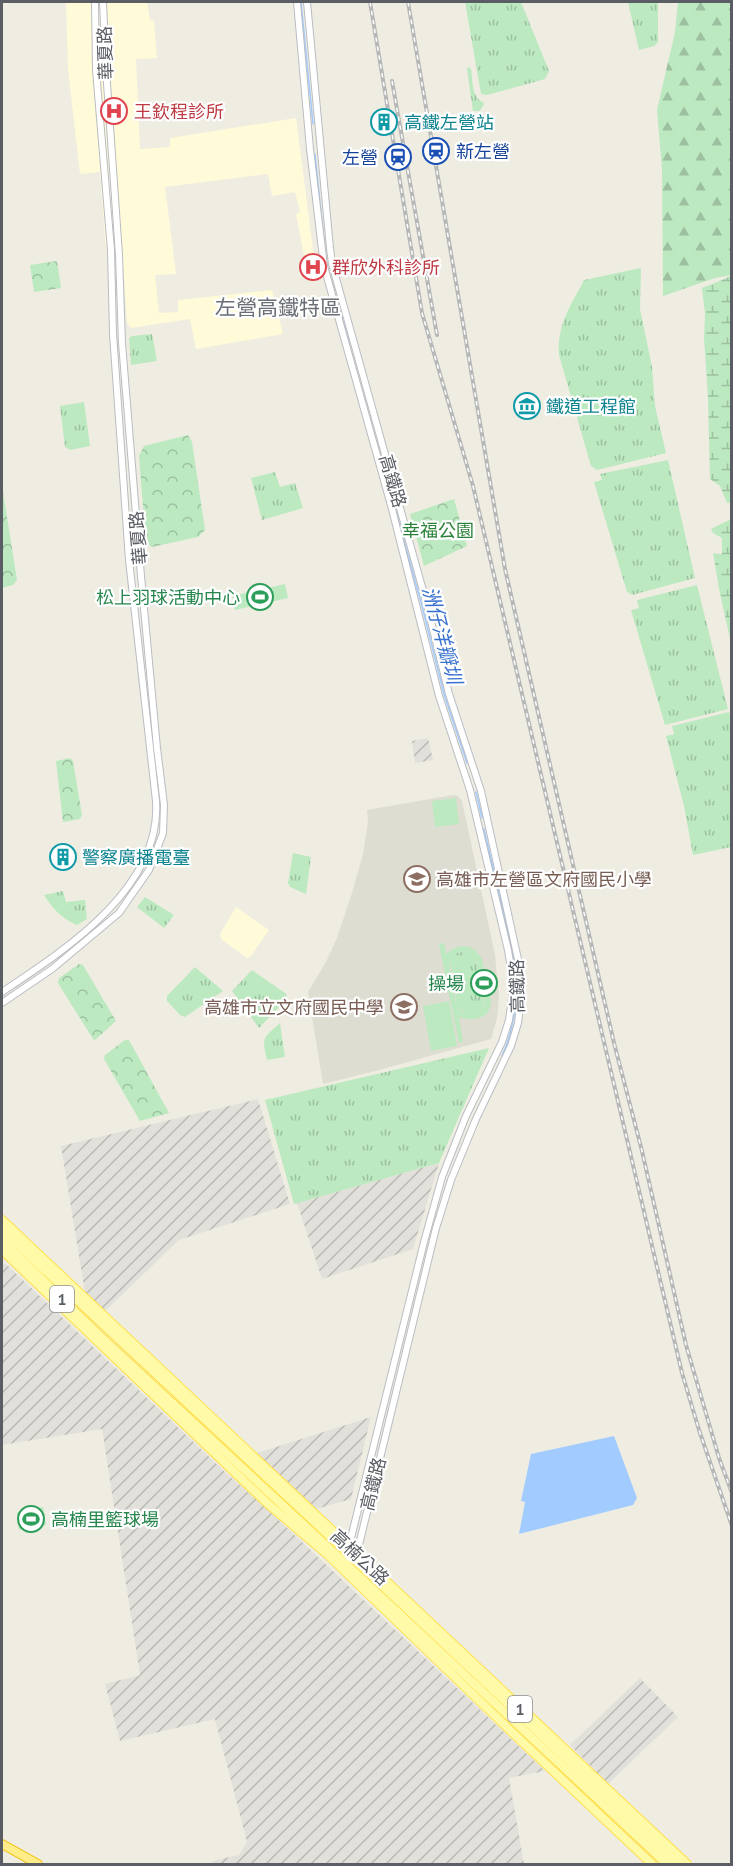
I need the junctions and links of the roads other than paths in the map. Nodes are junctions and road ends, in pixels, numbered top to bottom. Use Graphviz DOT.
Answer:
graph roads {
  1 [pos="95,2"];
  2 [pos="103,2"];
  3 [pos="297,2"];
  4 [pos="307,2"];
  5 [pos="2,992"];
  6 [pos="2,1003"];
  7 [pos="2,1220"];
  8 [pos="2,1230"];
  9 [pos="2,1240"];
  10 [pos="2,1250"];
  11 [pos="27,1254"];
  12 [pos="367,1474"];
  13 [pos="374,1478"];
  14 [pos="281,1487"];
  15 [pos="270,1500"];
  16 [pos="345,1555"];
  17 [pos="2,1844"];
  18 [pos="38,1864"];
  19 [pos="652,1864"];
  20 [pos="667,1864"];
  21 [pos="678,1864"];
  22 [pos="687,1864"];
  1 -- 5 [label="street, 華夏路"];
  2 -- 6 [label="street, 華夏路"];
  3 -- 12 [label="street, 高鐵路"];
  4 -- 13 [label="street, 高鐵路"];
  7 -- 11 [label="main road, 1"];
  8 -- 11 [label="main road, 1"];
  9 -- 11 [label="main road, 1"];
  10 -- 15 [label="main road, 高楠公路 / 1"];
  11 -- 14 [label="main road, 高楠公路 / 1"];
  11 -- 15 [label="main road, 高楠公路 / 1"];
  12 -- 13 [label="street"];
  12 -- 16 [label="street, 高鐵路"];
  13 -- 16 [label="street, 高鐵路"];
  14 -- 15 [label="main road"];
  14 -- 16 [label="main road, 高楠公路 / 1"];
  15 -- 16 [label="main road, 高楠公路 / 1"];
  16 -- 19 [label="main road, 高楠公路 / 1"];
  16 -- 20 [label="main road, 高楠公路 / 1"];
  16 -- 21 [label="main road, 高楠公路 / 1"];
  16 -- 22 [label="main road, 高楠公路 / 1"];
  17 -- 18 [label="highway"];
}
